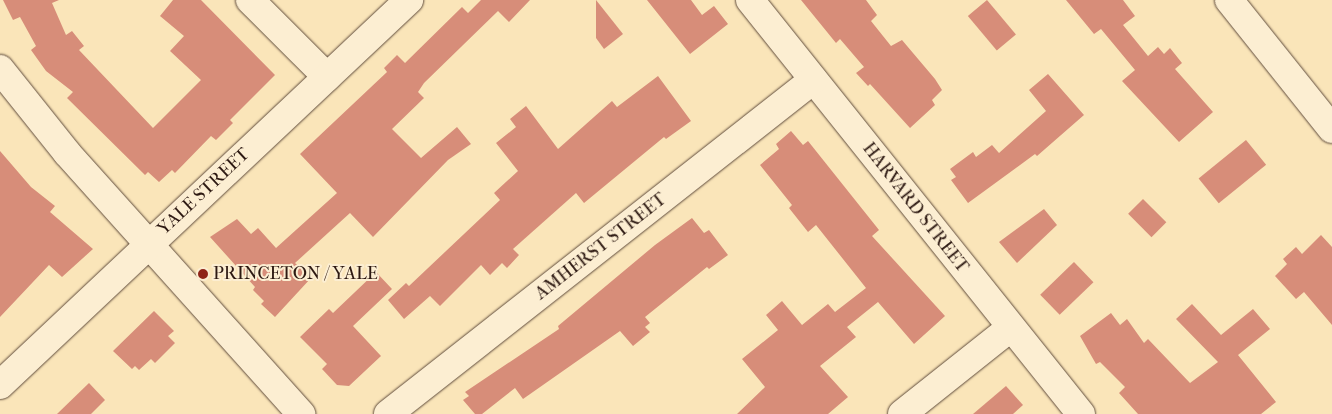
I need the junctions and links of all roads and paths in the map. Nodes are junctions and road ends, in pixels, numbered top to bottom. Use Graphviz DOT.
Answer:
graph roads {
  1 [pos="250,0"];
  2 [pos="409,0"];
  3 [pos="750,0"];
  4 [pos="1229,0"];
  5 [pos="0,69"];
  6 [pos="327,76"];
  7 [pos="813,80"];
  8 [pos="1332,129"];
  9 [pos="149,243"];
  10 [pos="1010,328"];
  11 [pos="0,385"];
  12 [pos="301,414"];
  13 [pos="388,414"];
  14 [pos="902,414"];
  15 [pos="1081,414"];
  1 -- 6 [label="street"];
  2 -- 6 [label="street, YALE STREET"];
  3 -- 7 [label="street, HARVARD STREET"];
  4 -- 8 [label="street"];
  5 -- 9 [label="street"];
  6 -- 9 [label="street, YALE STREET"];
  7 -- 10 [label="street, HARVARD STREET"];
  7 -- 13 [label="street, AMHERST STREET"];
  9 -- 11 [label="street, YALE STREET"];
  9 -- 12 [label="street"];
  10 -- 14 [label="street"];
  10 -- 15 [label="street, HARVARD STREET"];
}
